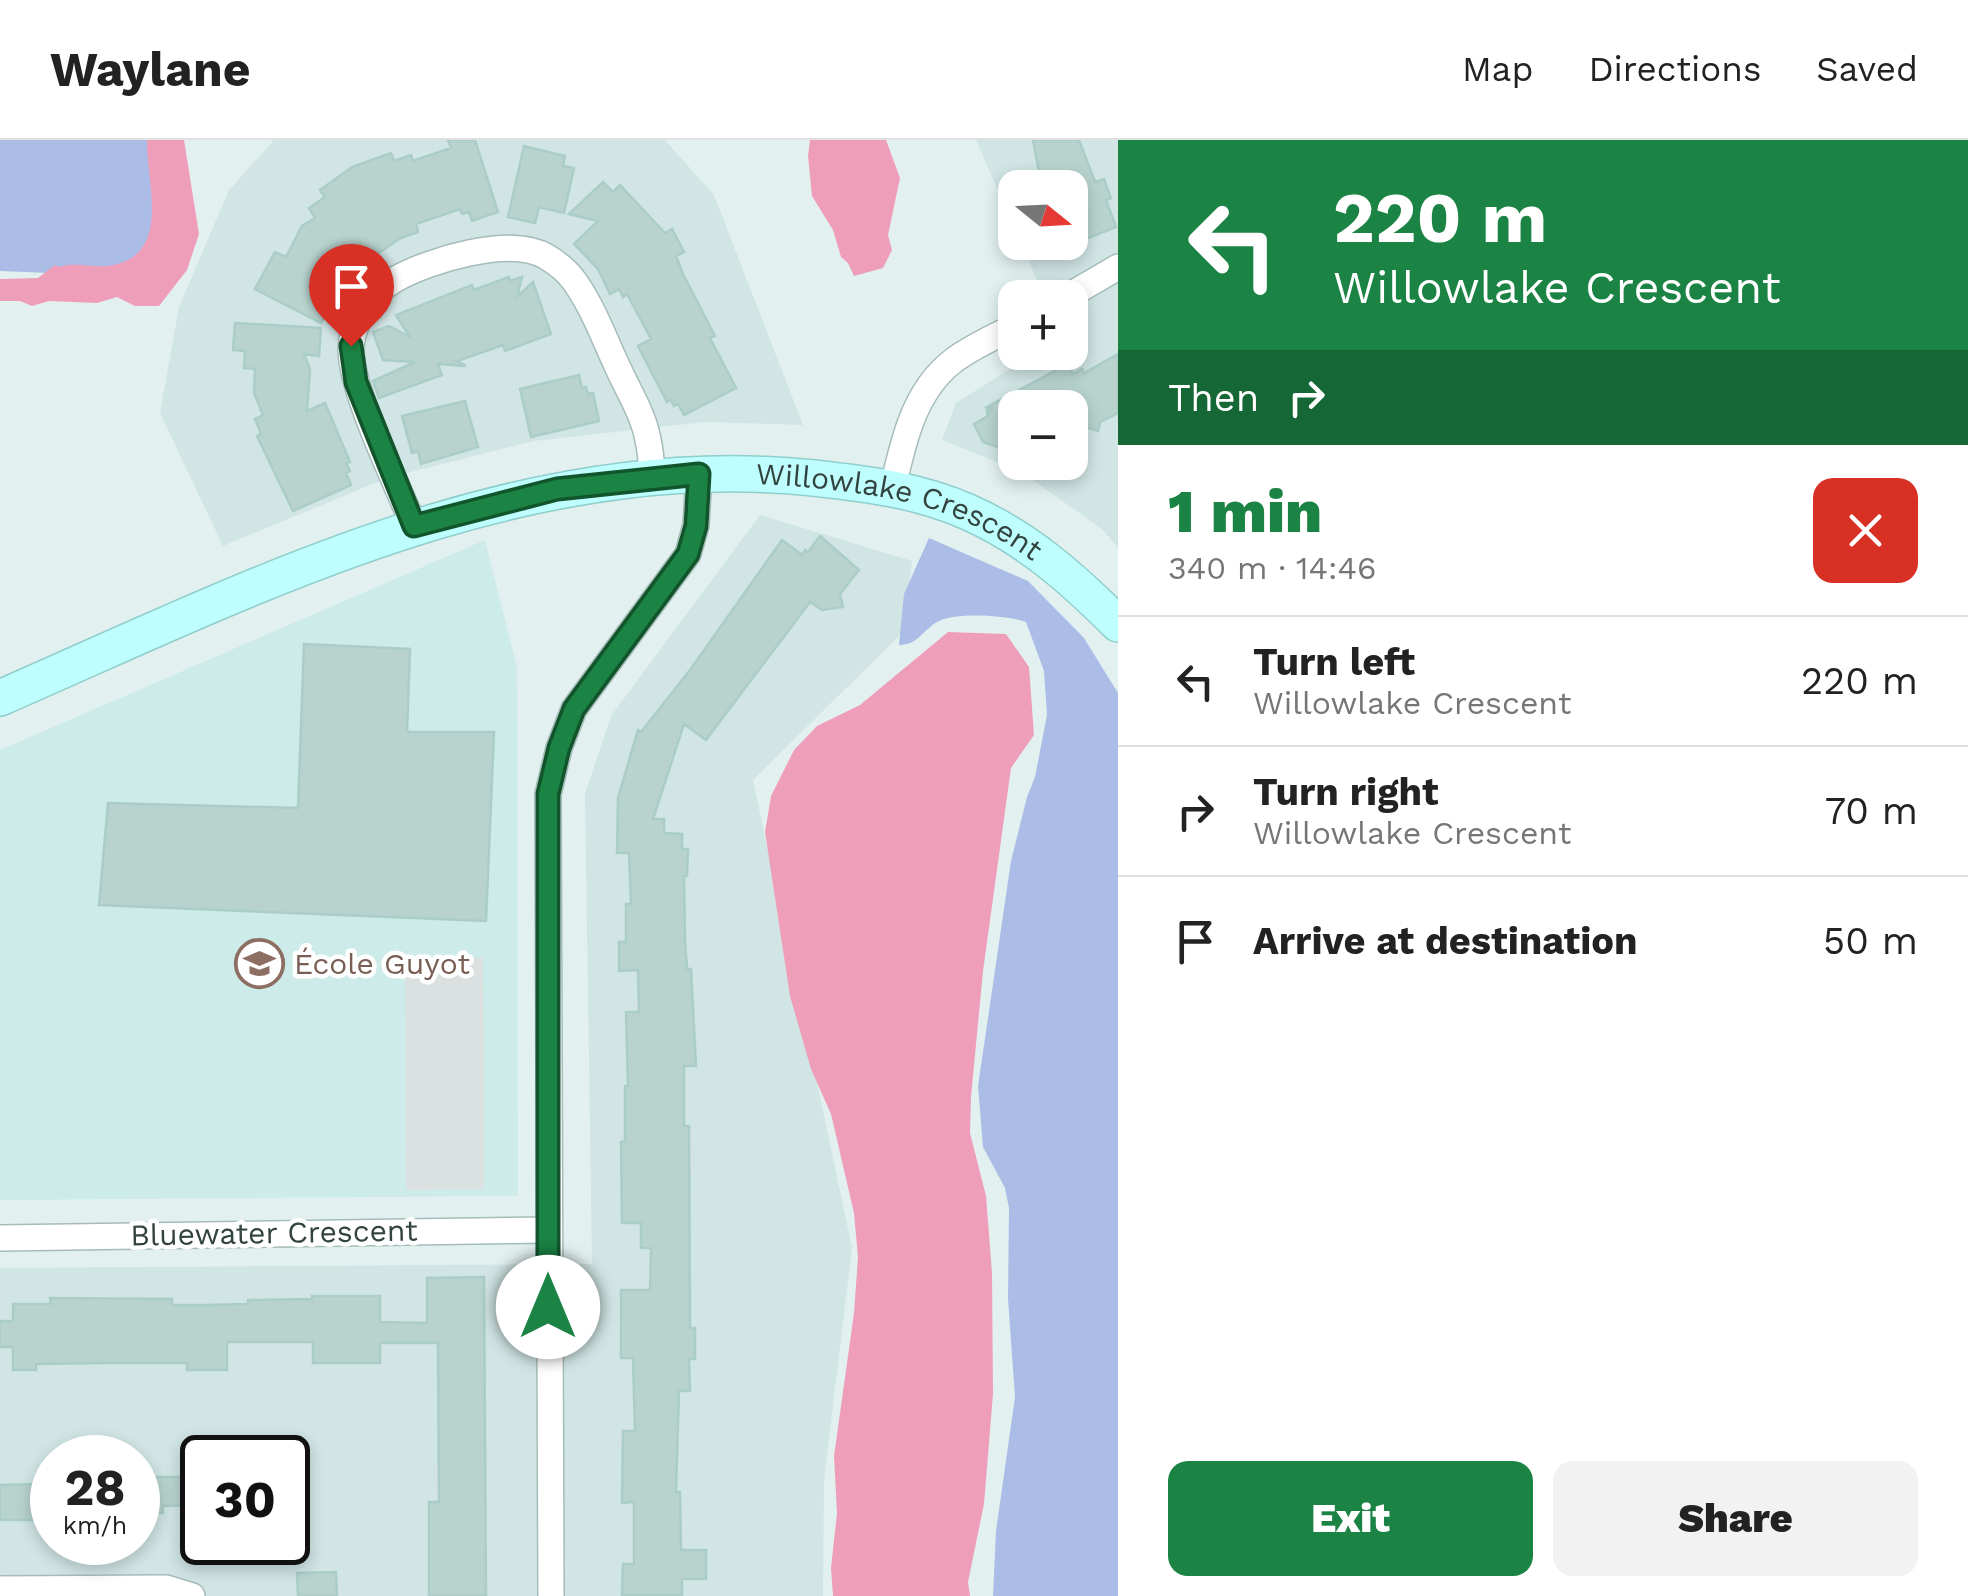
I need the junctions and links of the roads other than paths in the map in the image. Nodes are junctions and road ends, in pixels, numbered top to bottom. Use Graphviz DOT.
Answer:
graph roads {
  1 [pos="1118,268"];
  2 [pos="1088,285"];
  3 [pos="998,336"];
  4 [pos="699,474"];
  5 [pos="652,478"];
  6 [pos="893,487"];
  7 [pos="414,526"];
  8 [pos="1118,624"];
  9 [pos="0,698"];
  10 [pos="548,1230"];
  11 [pos="0,1238"];
  12 [pos="0,1589"];
  13 [pos="192,1596"];
  14 [pos="551,1596"];
  1 -- 2 [label="street"];
  3 -- 6 [label="street"];
  4 -- 5 [label="street, Willowlake Crescent"];
  4 -- 6 [label="street, Willowlake Crescent"];
  4 -- 10 [label="street"];
  5 -- 7 [label="street, Willowlake Crescent"];
  5 -- 7 [label="street"];
  6 -- 8 [label="street, Willowlake Crescent"];
  7 -- 9 [label="street, Willowlake Crescent"];
  10 -- 11 [label="street, Bluewater Crescent"];
  10 -- 14 [label="street"];
  12 -- 13 [label="street"];
}
